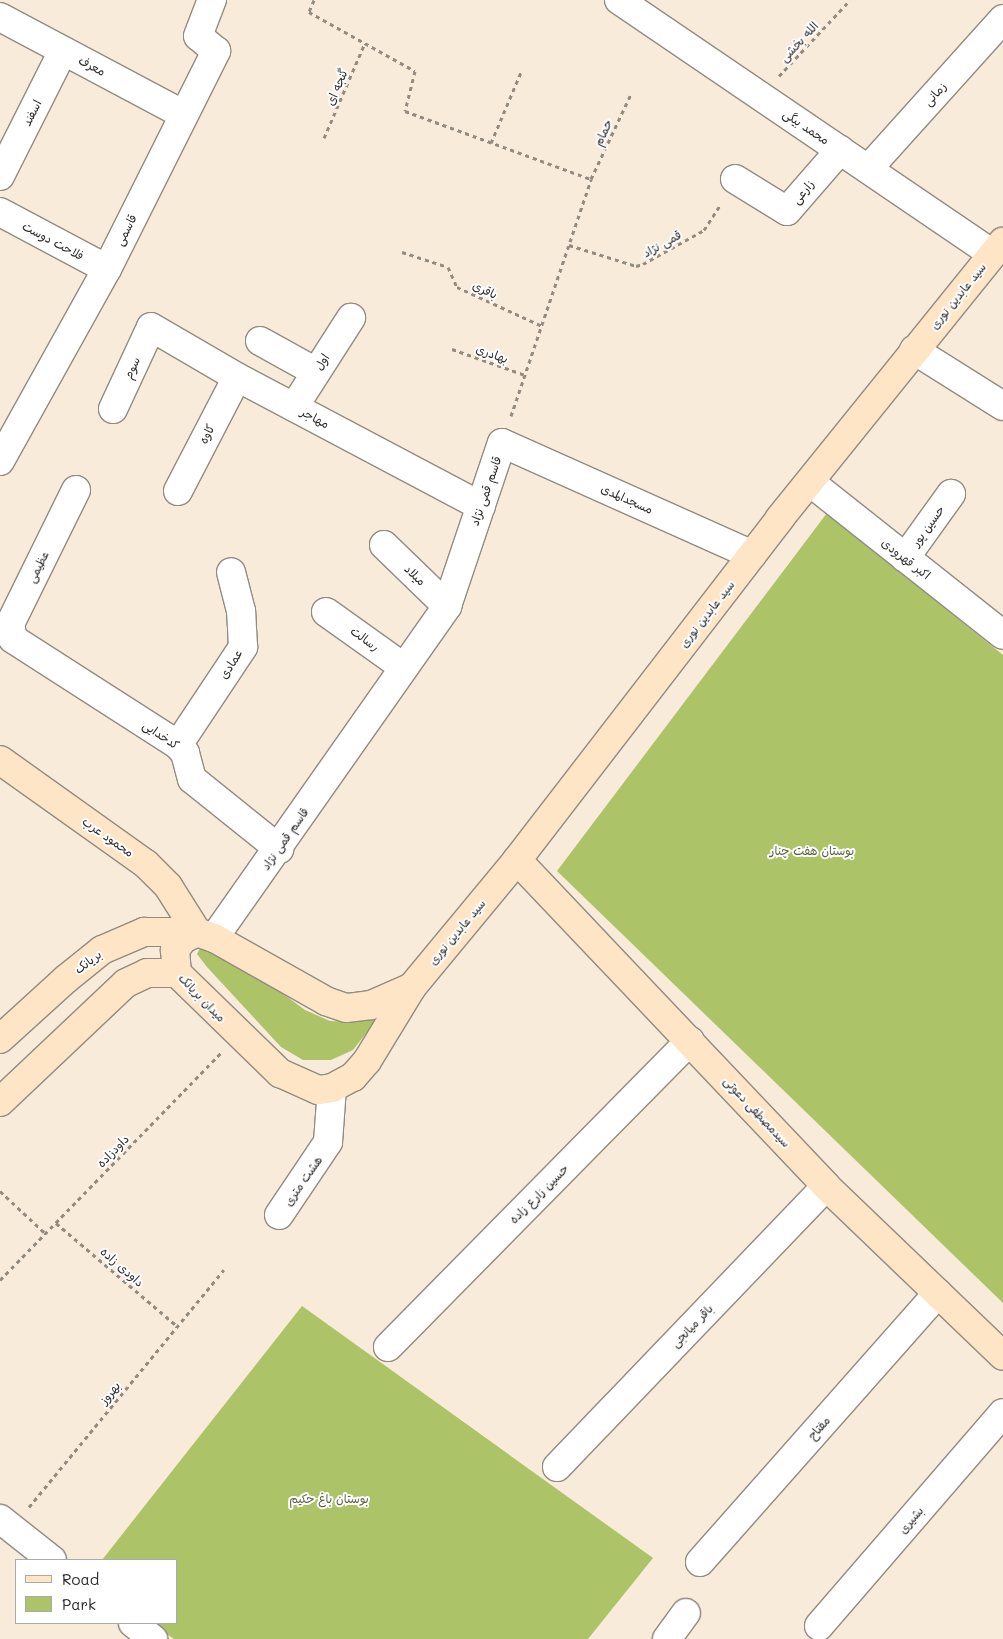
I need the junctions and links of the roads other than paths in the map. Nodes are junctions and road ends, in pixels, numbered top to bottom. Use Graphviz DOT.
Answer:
graph roads {
  1 [pos="212,0"];
  2 [pos="619,0"];
  3 [pos="0,17"];
  4 [pos="1003,19"];
  5 [pos="63,51"];
  6 [pos="184,114"];
  7 [pos="8,140"];
  8 [pos="840,150"];
  9 [pos="868,169"];
  10 [pos="0,176"];
  11 [pos="735,179"];
  12 [pos="0,212"];
  13 [pos="998,248"];
  14 [pos="107,269"];
  15 [pos="351,318"];
  16 [pos="151,327"];
  17 [pos="260,341"];
  18 [pos="914,350"];
  19 [pos="316,372"];
  20 [pos="237,377"];
  21 [pos="1003,406"];
  22 [pos="294,407"];
  23 [pos="113,410"];
  24 [pos="502,442"];
  25 [pos="0,461"];
  26 [pos="810,482"];
  27 [pos="76,490"];
  28 [pos="178,491"];
  29 [pos="951,494"];
  30 [pos="481,506"];
  31 [pos="384,544"];
  32 [pos="752,555"];
  33 [pos="905,558"];
  34 [pos="231,572"];
  35 [pos="447,606"];
  36 [pos="326,612"];
  37 [pos="1003,635"];
  38 [pos="18,644"];
  39 [pos="403,667"];
  40 [pos="178,745"];
  41 [pos="0,760"];
  42 [pos="279,849"];
  43 [pos="517,860"];
  44 [pos="206,935"];
  45 [pos="177,973"];
  46 [pos="412,987"];
  47 [pos="0,1039"];
  48 [pos="690,1041"];
  49 [pos="332,1088"];
  50 [pos="0,1102"];
  51 [pos="826,1186"];
  52 [pos="279,1215"];
  53 [pos="938,1293"];
  54 [pos="388,1348"];
  55 [pos="1003,1356"];
  56 [pos="1003,1413"];
  57 [pos="557,1467"];
  58 [pos="6,1524"];
  59 [pos="51,1559"];
  60 [pos="700,1562"];
  61 [pos="686,1613"];
  62 [pos="134,1624"];
  63 [pos="819,1626"];
  64 [pos="154,1639"];
  65 [pos="667,1639"];
  1 -- 6 [label="street, قاسمی"];
  2 -- 8 [label="street, محمد بیگی"];
  3 -- 5 [label="street, معرف"];
  4 -- 9 [label="street, زمانی"];
  5 -- 6 [label="street, معرف"];
  5 -- 7 [label="street, اسفند"];
  6 -- 14 [label="street, قاسمی"];
  7 -- 10 [label="street, اسفند"];
  8 -- 9 [label="street, محمد بیگی"];
  8 -- 11 [label="street, زارعی"];
  9 -- 13 [label="street, محمد بیگی"];
  12 -- 14 [label="street, فلاحت دوست"];
  13 -- 18 [label="main road, سید عابدین نوری"];
  14 -- 25 [label="street, قاسمی"];
  15 -- 19 [label="street, اول"];
  16 -- 20 [label="street, مهاجر"];
  16 -- 23 [label="street, سوم"];
  17 -- 19 [label="street"];
  18 -- 21 [label="street"];
  18 -- 26 [label="main road, سید عابدین نوری"];
  19 -- 22 [label="street, اول"];
  20 -- 22 [label="street, مهاجر"];
  20 -- 28 [label="street, کاوه"];
  22 -- 30 [label="street, مهاجر"];
  24 -- 30 [label="street, قاسم قمی نژاد"];
  24 -- 32 [label="street, مسجدالمدی"];
  26 -- 32 [label="main road, سید عابدین نوری"];
  26 -- 33 [label="street, اکبر قهرودی"];
  27 -- 38 [label="street, عظیمی"];
  29 -- 33 [label="street, حسین پور"];
  30 -- 35 [label="street, قاسم قمی نژاد"];
  31 -- 35 [label="street, میلاد"];
  32 -- 43 [label="main road, سید عابدین نوری"];
  33 -- 37 [label="street, اکبر قهرودی"];
  34 -- 40 [label="street, عمادی"];
  35 -- 39 [label="street, قاسم قمی نژاد"];
  36 -- 39 [label="street, رسالت"];
  38 -- 40 [label="street, کدخدایی"];
  39 -- 42 [label="street, قاسم قمی نژاد"];
  40 -- 42 [label="street, کدخدایی"];
  41 -- 44 [label="main road, محمود عرب"];
  42 -- 44 [label="street, قاسم قمی نژاد"];
  43 -- 46 [label="main road, سید عابدین نوری"];
  43 -- 48 [label="main road, سیدمصطفی دعوتی"];
  44 -- 45 [label="main road, میدان بریانک"];
  44 -- 46 [label="main road"];
  44 -- 47 [label="main road, بریانک"];
  45 -- 49 [label="main road, میدان بریانک"];
  45 -- 50 [label="main road"];
  46 -- 49 [label="main road"];
  48 -- 51 [label="main road, سیدمصطفی دعوتی"];
  48 -- 54 [label="street, حسین زارع زاده"];
  49 -- 52 [label="street, هشت متری"];
  51 -- 53 [label="main road, سیدمصطفی دعوتی"];
  51 -- 57 [label="street, باقر میانجی"];
  53 -- 55 [label="main road, سیدمصطفی دعوتی"];
  53 -- 60 [label="street, مفتاح"];
  56 -- 63 [label="street, بشیری"];
  58 -- 59 [label="street"];
  61 -- 65 [label="street"];
  62 -- 64 [label="street"];
}
